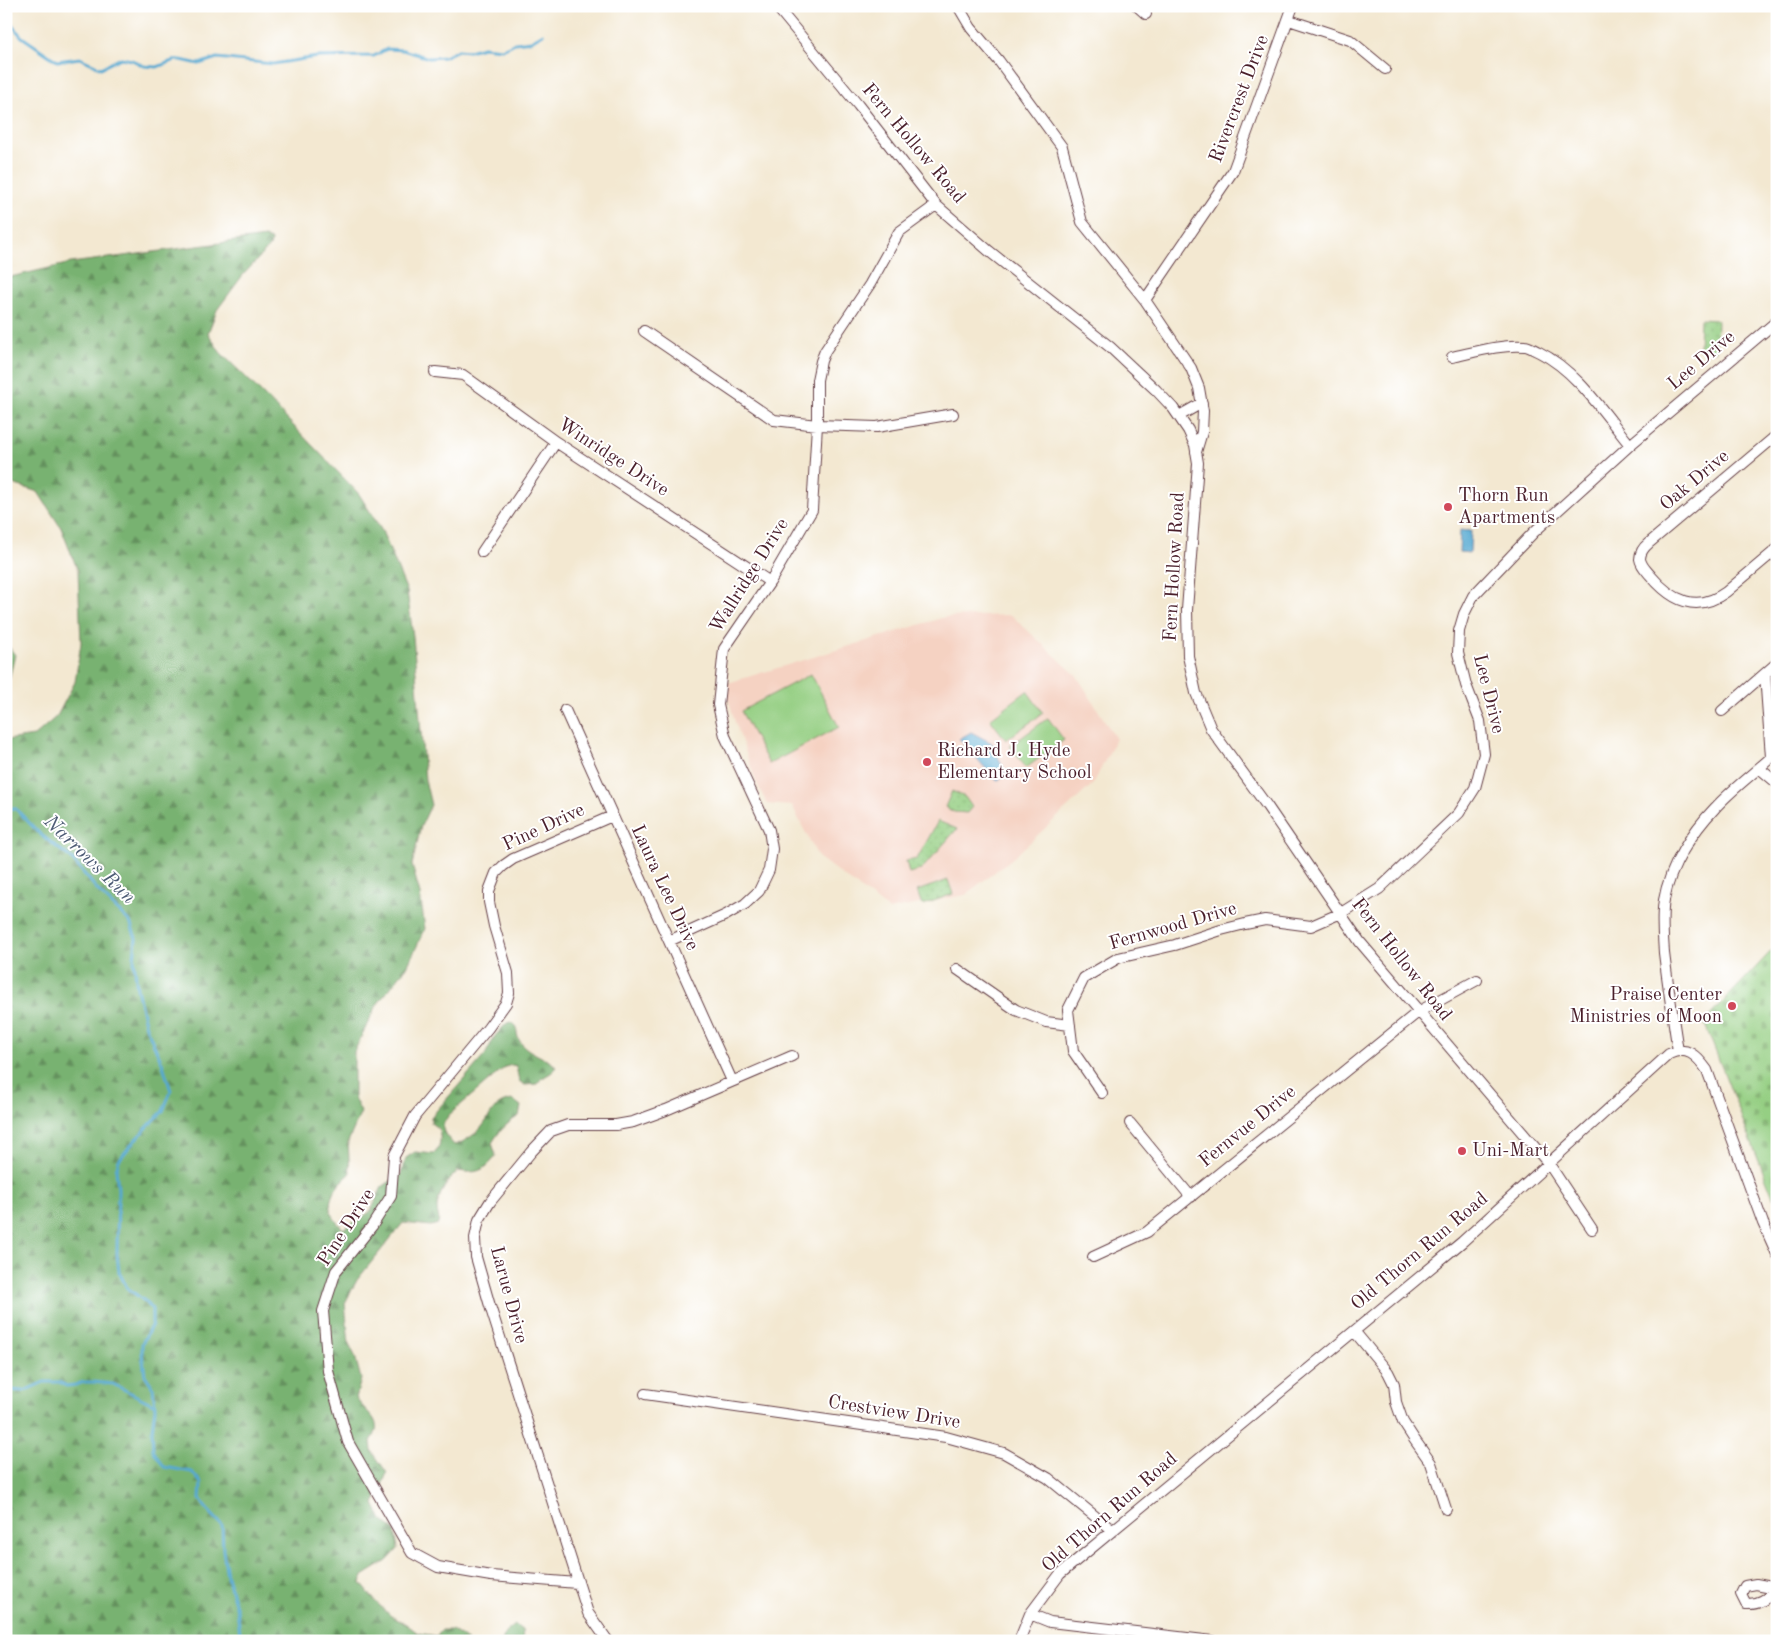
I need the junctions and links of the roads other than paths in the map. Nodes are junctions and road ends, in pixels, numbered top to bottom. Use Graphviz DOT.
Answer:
graph roads {
  1 [pos="776,6"];
  2 [pos="958,6"];
  3 [pos="1137,6"];
  4 [pos="1293,6"];
  5 [pos="1146,14"];
  6 [pos="1289,20"];
  7 [pos="1385,69"];
  8 [pos="936,204"];
  9 [pos="1145,300"];
  10 [pos="1777,321"];
  11 [pos="644,331"];
  12 [pos="1452,357"];
  13 [pos="435,372"];
  14 [pos="1202,404"];
  15 [pos="953,414"];
  16 [pos="1179,416"];
  17 [pos="817,425"];
  18 [pos="1777,435"];
  19 [pos="556,442"];
  20 [pos="1630,445"];
  21 [pos="1196,452"];
  22 [pos="1777,549"];
  23 [pos="482,552"];
  24 [pos="770,582"];
  25 [pos="1777,663"];
  26 [pos="1765,674"];
  27 [pos="565,710"];
  28 [pos="1722,711"];
  29 [pos="1774,754"];
  30 [pos="1759,768"];
  31 [pos="1777,783"];
  32 [pos="612,816"];
  33 [pos="1342,913"];
  34 [pos="670,942"];
  35 [pos="958,969"];
  36 [pos="1477,980"];
  37 [pos="1418,1012"];
  38 [pos="1070,1025"];
  39 [pos="1678,1051"];
  40 [pos="792,1056"];
  41 [pos="732,1081"];
  42 [pos="1102,1093"];
  43 [pos="1130,1123"];
  44 [pos="1549,1164"];
  45 [pos="1190,1196"];
  46 [pos="1592,1229"];
  47 [pos="1777,1254"];
  48 [pos="1093,1257"];
  49 [pos="1354,1331"];
  50 [pos="645,1394"];
  51 [pos="1446,1509"];
  52 [pos="1113,1531"];
  53 [pos="578,1583"];
  54 [pos="1030,1614"];
  55 [pos="608,1641"];
  56 [pos="1019,1641"];
  57 [pos="1214,1641"];
  1 -- 8 [label="street, Fern Hollow Road"];
  2 -- 9 [label="street"];
  3 -- 5 [label="street"];
  4 -- 6 [label="street, Rivercrest Drive"];
  6 -- 7 [label="street"];
  6 -- 9 [label="street, Rivercrest Drive"];
  8 -- 16 [label="street, Fern Hollow Road"];
  8 -- 17 [label="street, Wallridge Drive"];
  9 -- 14 [label="street"];
  10 -- 20 [label="street, Lee Drive"];
  11 -- 17 [label="street"];
  12 -- 20 [label="street"];
  13 -- 19 [label="street, Winridge Drive"];
  14 -- 16 [label="street"];
  14 -- 21 [label="street"];
  15 -- 17 [label="street"];
  16 -- 21 [label="street, Fern Hollow Road"];
  17 -- 24 [label="street, Wallridge Drive"];
  18 -- 22 [label="street, Oak Drive"];
  19 -- 23 [label="street"];
  19 -- 24 [label="street, Winridge Drive"];
  20 -- 33 [label="street, Lee Drive"];
  21 -- 33 [label="street, Fern Hollow Road"];
  24 -- 34 [label="street, Wallridge Drive"];
  25 -- 26 [label="street"];
  26 -- 28 [label="street"];
  26 -- 29 [label="street"];
  27 -- 32 [label="street, Laura Lee Drive"];
  29 -- 30 [label="street"];
  30 -- 31 [label="street"];
  30 -- 39 [label="street"];
  32 -- 34 [label="street, Laura Lee Drive"];
  32 -- 53 [label="street, Pine Drive"];
  33 -- 37 [label="street, Fern Hollow Road"];
  33 -- 38 [label="street, Fernwood Drive"];
  34 -- 41 [label="street, Laura Lee Drive"];
  35 -- 38 [label="street"];
  36 -- 37 [label="street, Fernvue Drive"];
  37 -- 44 [label="street, Fern Hollow Road"];
  37 -- 45 [label="street, Fernvue Drive"];
  38 -- 42 [label="street, Fernwood Drive"];
  39 -- 44 [label="street, Old Thorn Run Road"];
  39 -- 47 [label="street"];
  40 -- 41 [label="street, Larue Drive"];
  41 -- 53 [label="street, Larue Drive"];
  43 -- 45 [label="street"];
  44 -- 46 [label="street, Fern Hollow Road"];
  44 -- 49 [label="street, Old Thorn Run Road"];
  45 -- 48 [label="street, Fernvue Drive"];
  49 -- 51 [label="street"];
  49 -- 52 [label="street, Old Thorn Run Road"];
  50 -- 52 [label="street, Crestview Drive"];
  52 -- 54 [label="street, Old Thorn Run Road"];
  53 -- 55 [label="street, Larue Drive"];
  54 -- 56 [label="street, Old Thorn Run Road"];
  54 -- 57 [label="street"];
}
